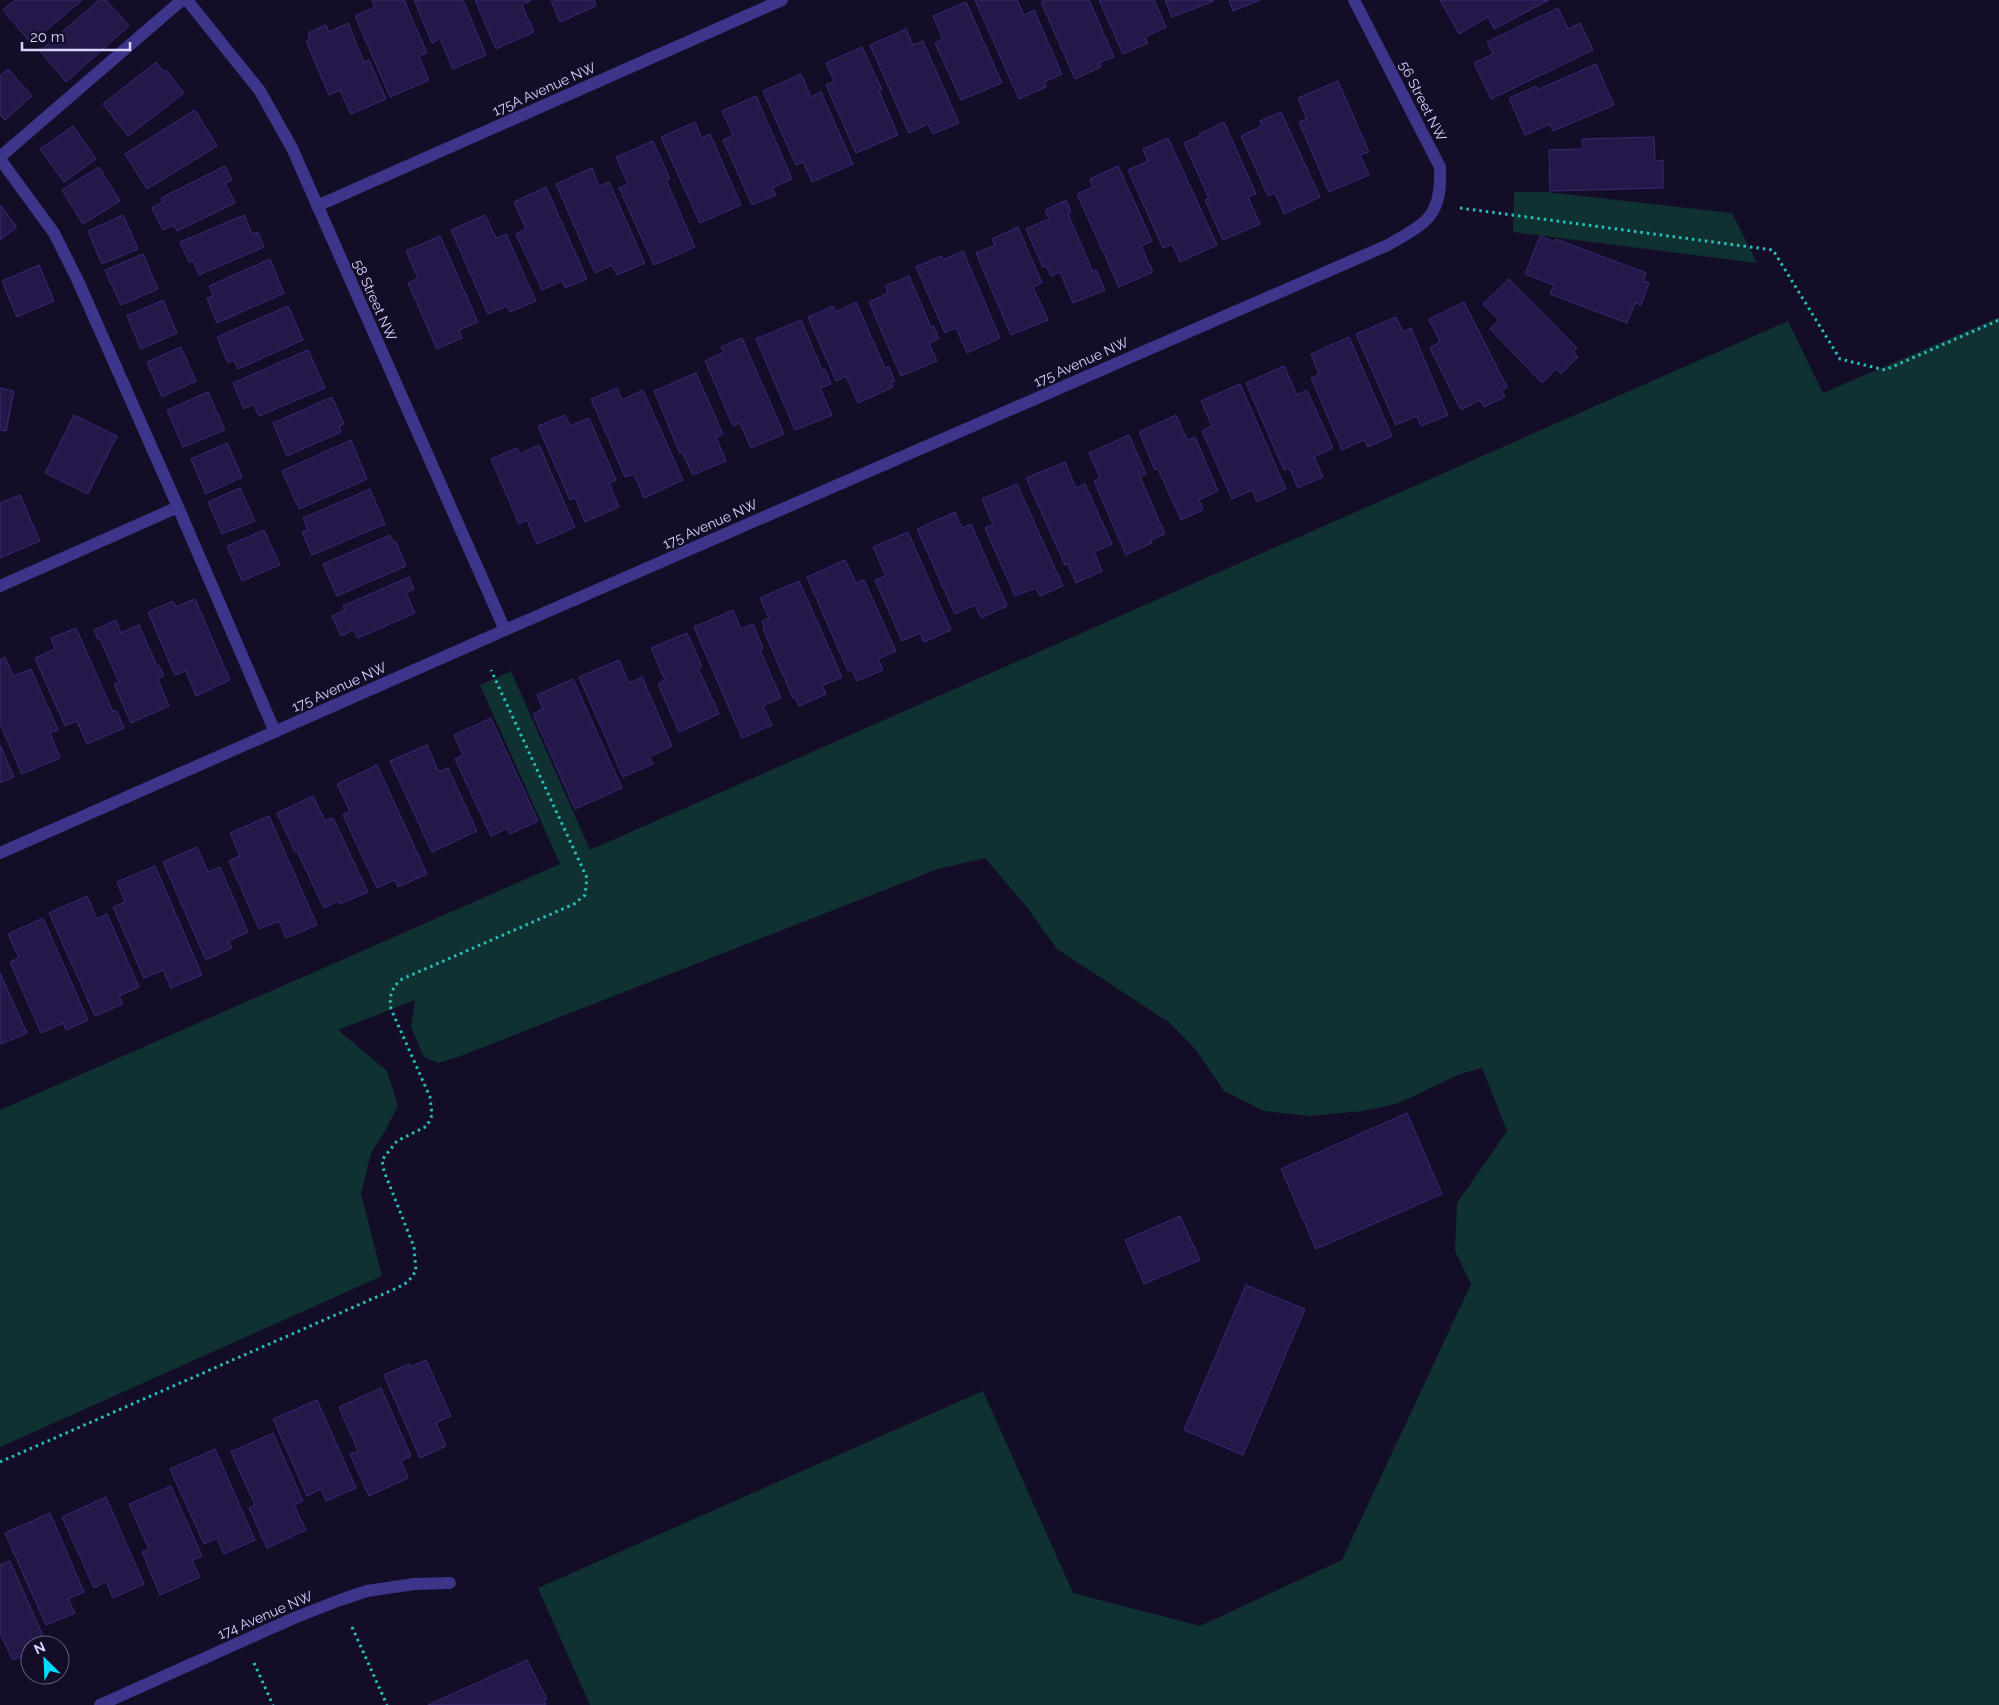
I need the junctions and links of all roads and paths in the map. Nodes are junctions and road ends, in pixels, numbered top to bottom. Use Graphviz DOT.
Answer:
graph roads {
  1 [pos="182,0"];
  2 [pos="187,0"];
  3 [pos="782,0"];
  4 [pos="1354,0"];
  5 [pos="0,158"];
  6 [pos="1437,205"];
  7 [pos="317,206"];
  8 [pos="1428,218"];
  9 [pos="1999,320"];
  10 [pos="178,507"];
  11 [pos="0,586"];
  12 [pos="505,630"];
  13 [pos="491,670"];
  14 [pos="275,732"];
  15 [pos="0,853"];
  16 [pos="0,1462"];
  17 [pos="450,1583"];
  18 [pos="352,1627"];
  19 [pos="254,1663"];
  20 [pos="100,1705"];
  21 [pos="273,1705"];
  22 [pos="387,1705"];
  1 -- 5 [label="street"];
  2 -- 7 [label="street, 58 Street NW"];
  3 -- 7 [label="street, 175A Avenue NW"];
  4 -- 6 [label="street, 56 Street NW"];
  5 -- 10 [label="street"];
  6 -- 8 [label="street, 56 Street NW"];
  6 -- 9 [label="path"];
  7 -- 12 [label="street, 58 Street NW"];
  8 -- 12 [label="street, 175 Avenue NW"];
  10 -- 11 [label="street"];
  10 -- 14 [label="street"];
  12 -- 14 [label="street, 175 Avenue NW"];
  13 -- 16 [label="path"];
  14 -- 15 [label="street, 175 Avenue NW"];
  17 -- 20 [label="street, 174 Avenue NW"];
  18 -- 22 [label="path"];
  19 -- 21 [label="path"];
}
